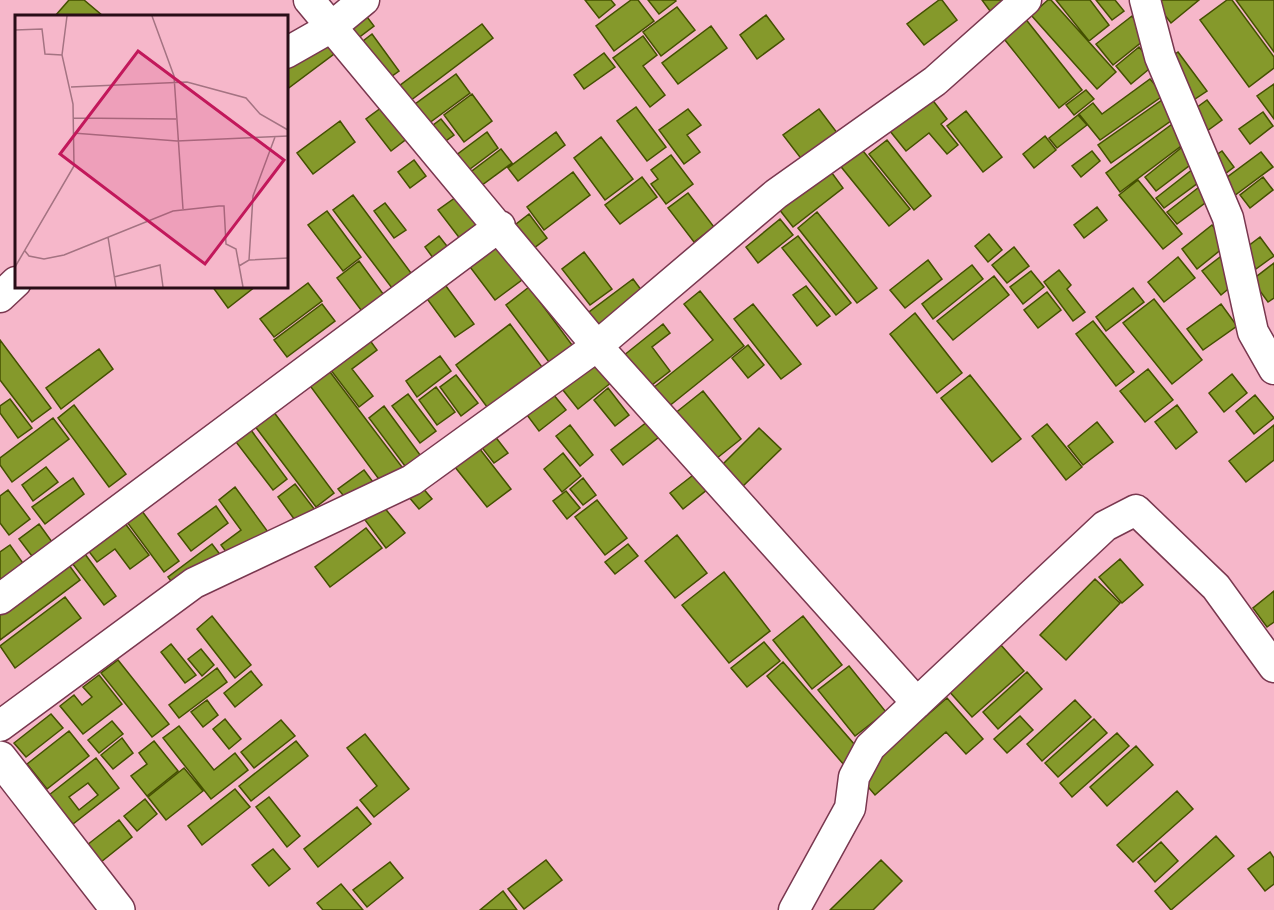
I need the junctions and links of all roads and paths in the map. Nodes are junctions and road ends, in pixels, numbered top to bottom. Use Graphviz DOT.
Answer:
graph roads {
  1 [pos="309,0"];
  2 [pos="364,0"];
  3 [pos="1026,0"];
  4 [pos="1144,0"];
  5 [pos="330,28"];
  6 [pos="288,53"];
  7 [pos="500,226"];
  8 [pos="15,283"];
  9 [pos="0,297"];
  10 [pos="597,346"];
  11 [pos="1274,369"];
  12 [pos="0,599"];
  13 [pos="1274,667"];
  14 [pos="917,703"];
  15 [pos="0,726"];
  16 [pos="0,758"];
  17 [pos="118,910"];
  18 [pos="794,910"];
  1 -- 5 [label="street"];
  2 -- 5 [label="street"];
  3 -- 10 [label="street"];
  4 -- 11 [label="street"];
  5 -- 6 [label="street"];
  5 -- 7 [label="street"];
  7 -- 10 [label="street"];
  7 -- 12 [label="street"];
  8 -- 9 [label="street"];
  10 -- 14 [label="street"];
  10 -- 15 [label="street"];
  13 -- 14 [label="street"];
  14 -- 18 [label="street"];
  16 -- 17 [label="street"];
}
